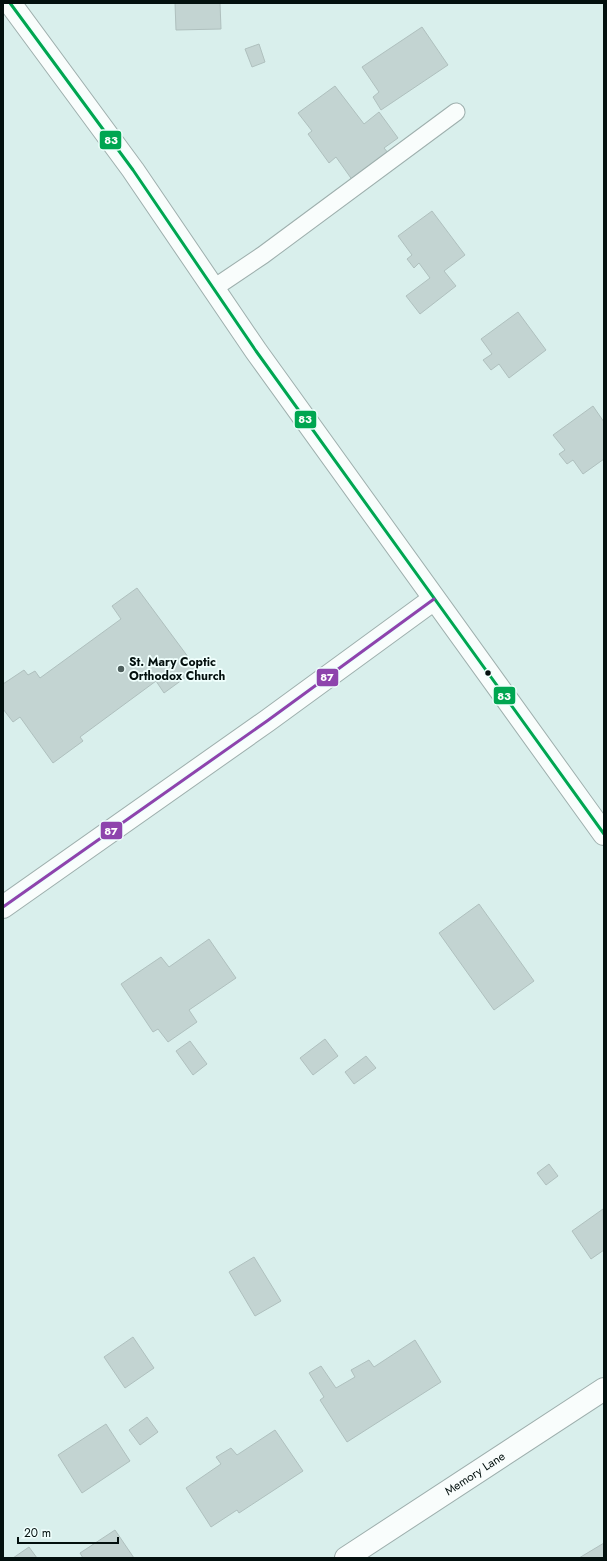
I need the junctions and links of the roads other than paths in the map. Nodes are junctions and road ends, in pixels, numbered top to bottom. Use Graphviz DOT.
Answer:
graph roads {
  1 [pos="10,3"];
  2 [pos="456,112"];
  3 [pos="214,288"];
  4 [pos="434,599"];
  5 [pos="604,834"];
  6 [pos="3,908"];
  7 [pos="604,1389"];
  8 [pos="346,1558"];
  1 -- 3 [label="main road"];
  2 -- 3 [label="lane"];
  3 -- 4 [label="main road"];
  4 -- 5 [label="main road"];
  4 -- 6 [label="main road"];
  7 -- 8 [label="main road, Memory Lane"];
}
